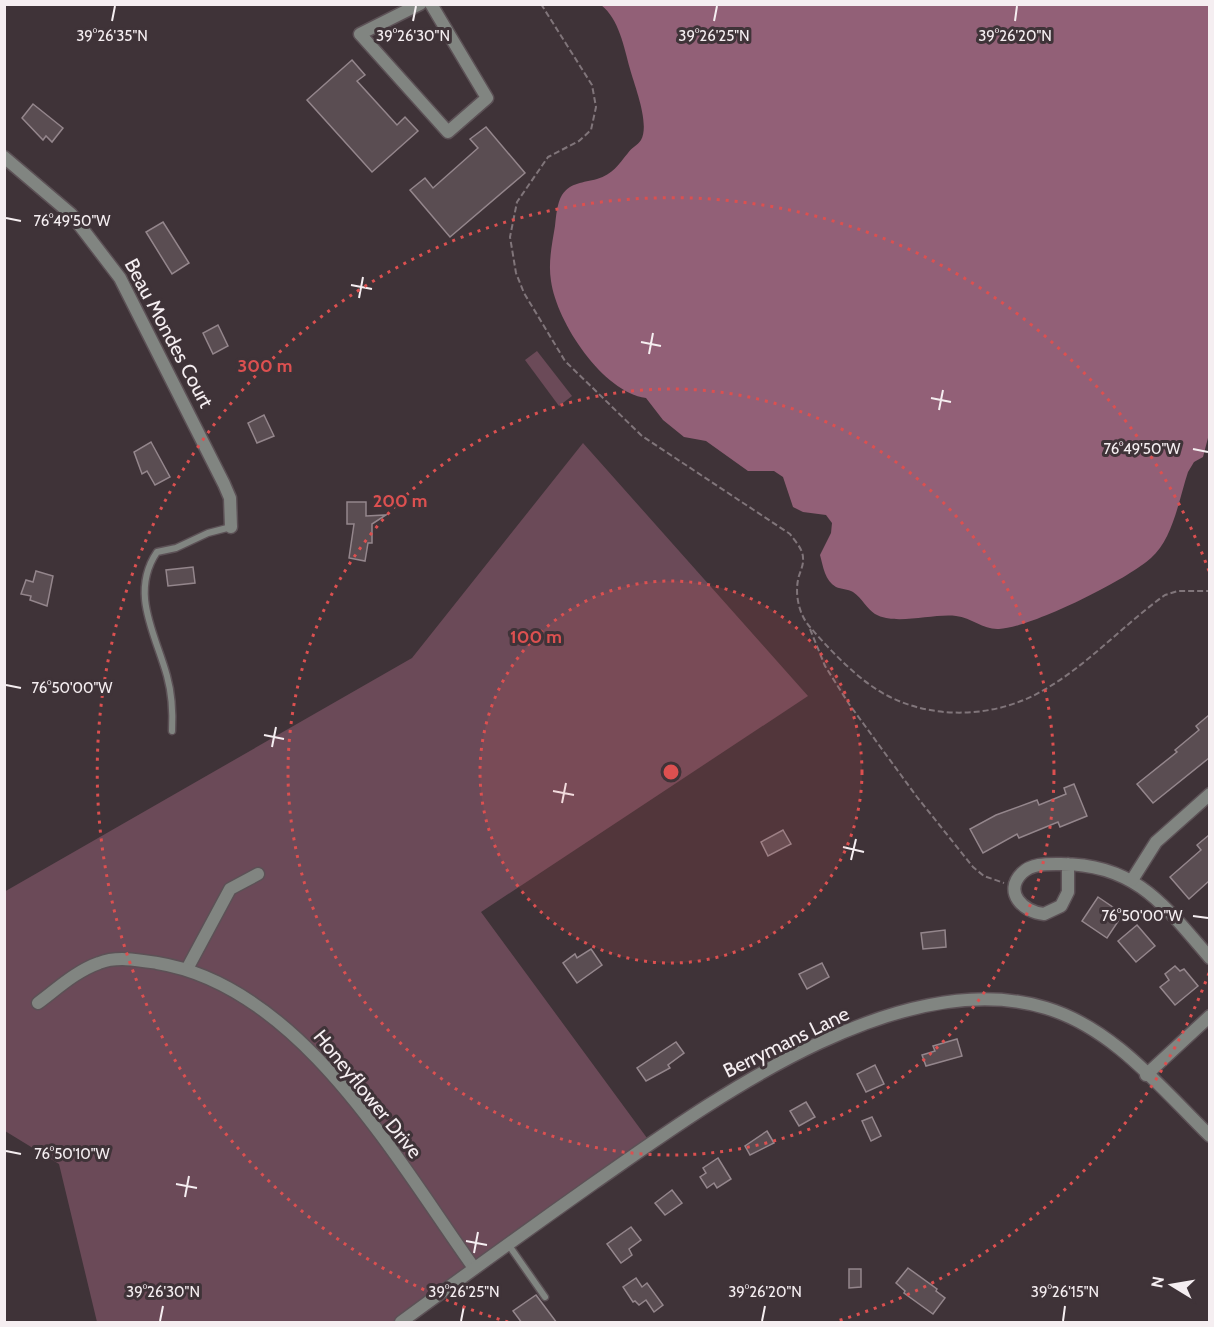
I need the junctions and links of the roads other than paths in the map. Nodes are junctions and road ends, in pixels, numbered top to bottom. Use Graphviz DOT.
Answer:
graph roads {
  1 [pos="420,4"];
  2 [pos="431,4"];
  3 [pos="4,157"];
  4 [pos="231,527"];
  5 [pos="172,731"];
  6 [pos="1209,794"];
  7 [pos="1068,864"];
  8 [pos="258,874"];
  9 [pos="1132,880"];
  10 [pos="1209,958"];
  11 [pos="187,969"];
  12 [pos="38,1004"];
  13 [pos="1209,1016"];
  14 [pos="1146,1075"];
  15 [pos="1209,1136"];
  16 [pos="508,1244"];
  17 [pos="474,1268"];
  18 [pos="544,1297"];
  19 [pos="401,1323"];
  1 -- 2 [label="street"];
  3 -- 4 [label="street, Beau Mondes Court"];
  4 -- 5 [label="lane"];
  6 -- 9 [label="street"];
  7 -- 7 [label="street"];
  7 -- 9 [label="street"];
  8 -- 11 [label="street"];
  9 -- 10 [label="street"];
  11 -- 12 [label="street, Honeyflower Drive"];
  11 -- 17 [label="street, Honeyflower Drive"];
  13 -- 14 [label="street"];
  14 -- 15 [label="street, Berrymans Lane"];
  14 -- 16 [label="street, Berrymans Lane"];
  16 -- 17 [label="street, Berrymans Lane"];
  16 -- 18 [label="lane"];
  17 -- 19 [label="street, Berrymans Lane"];
}
